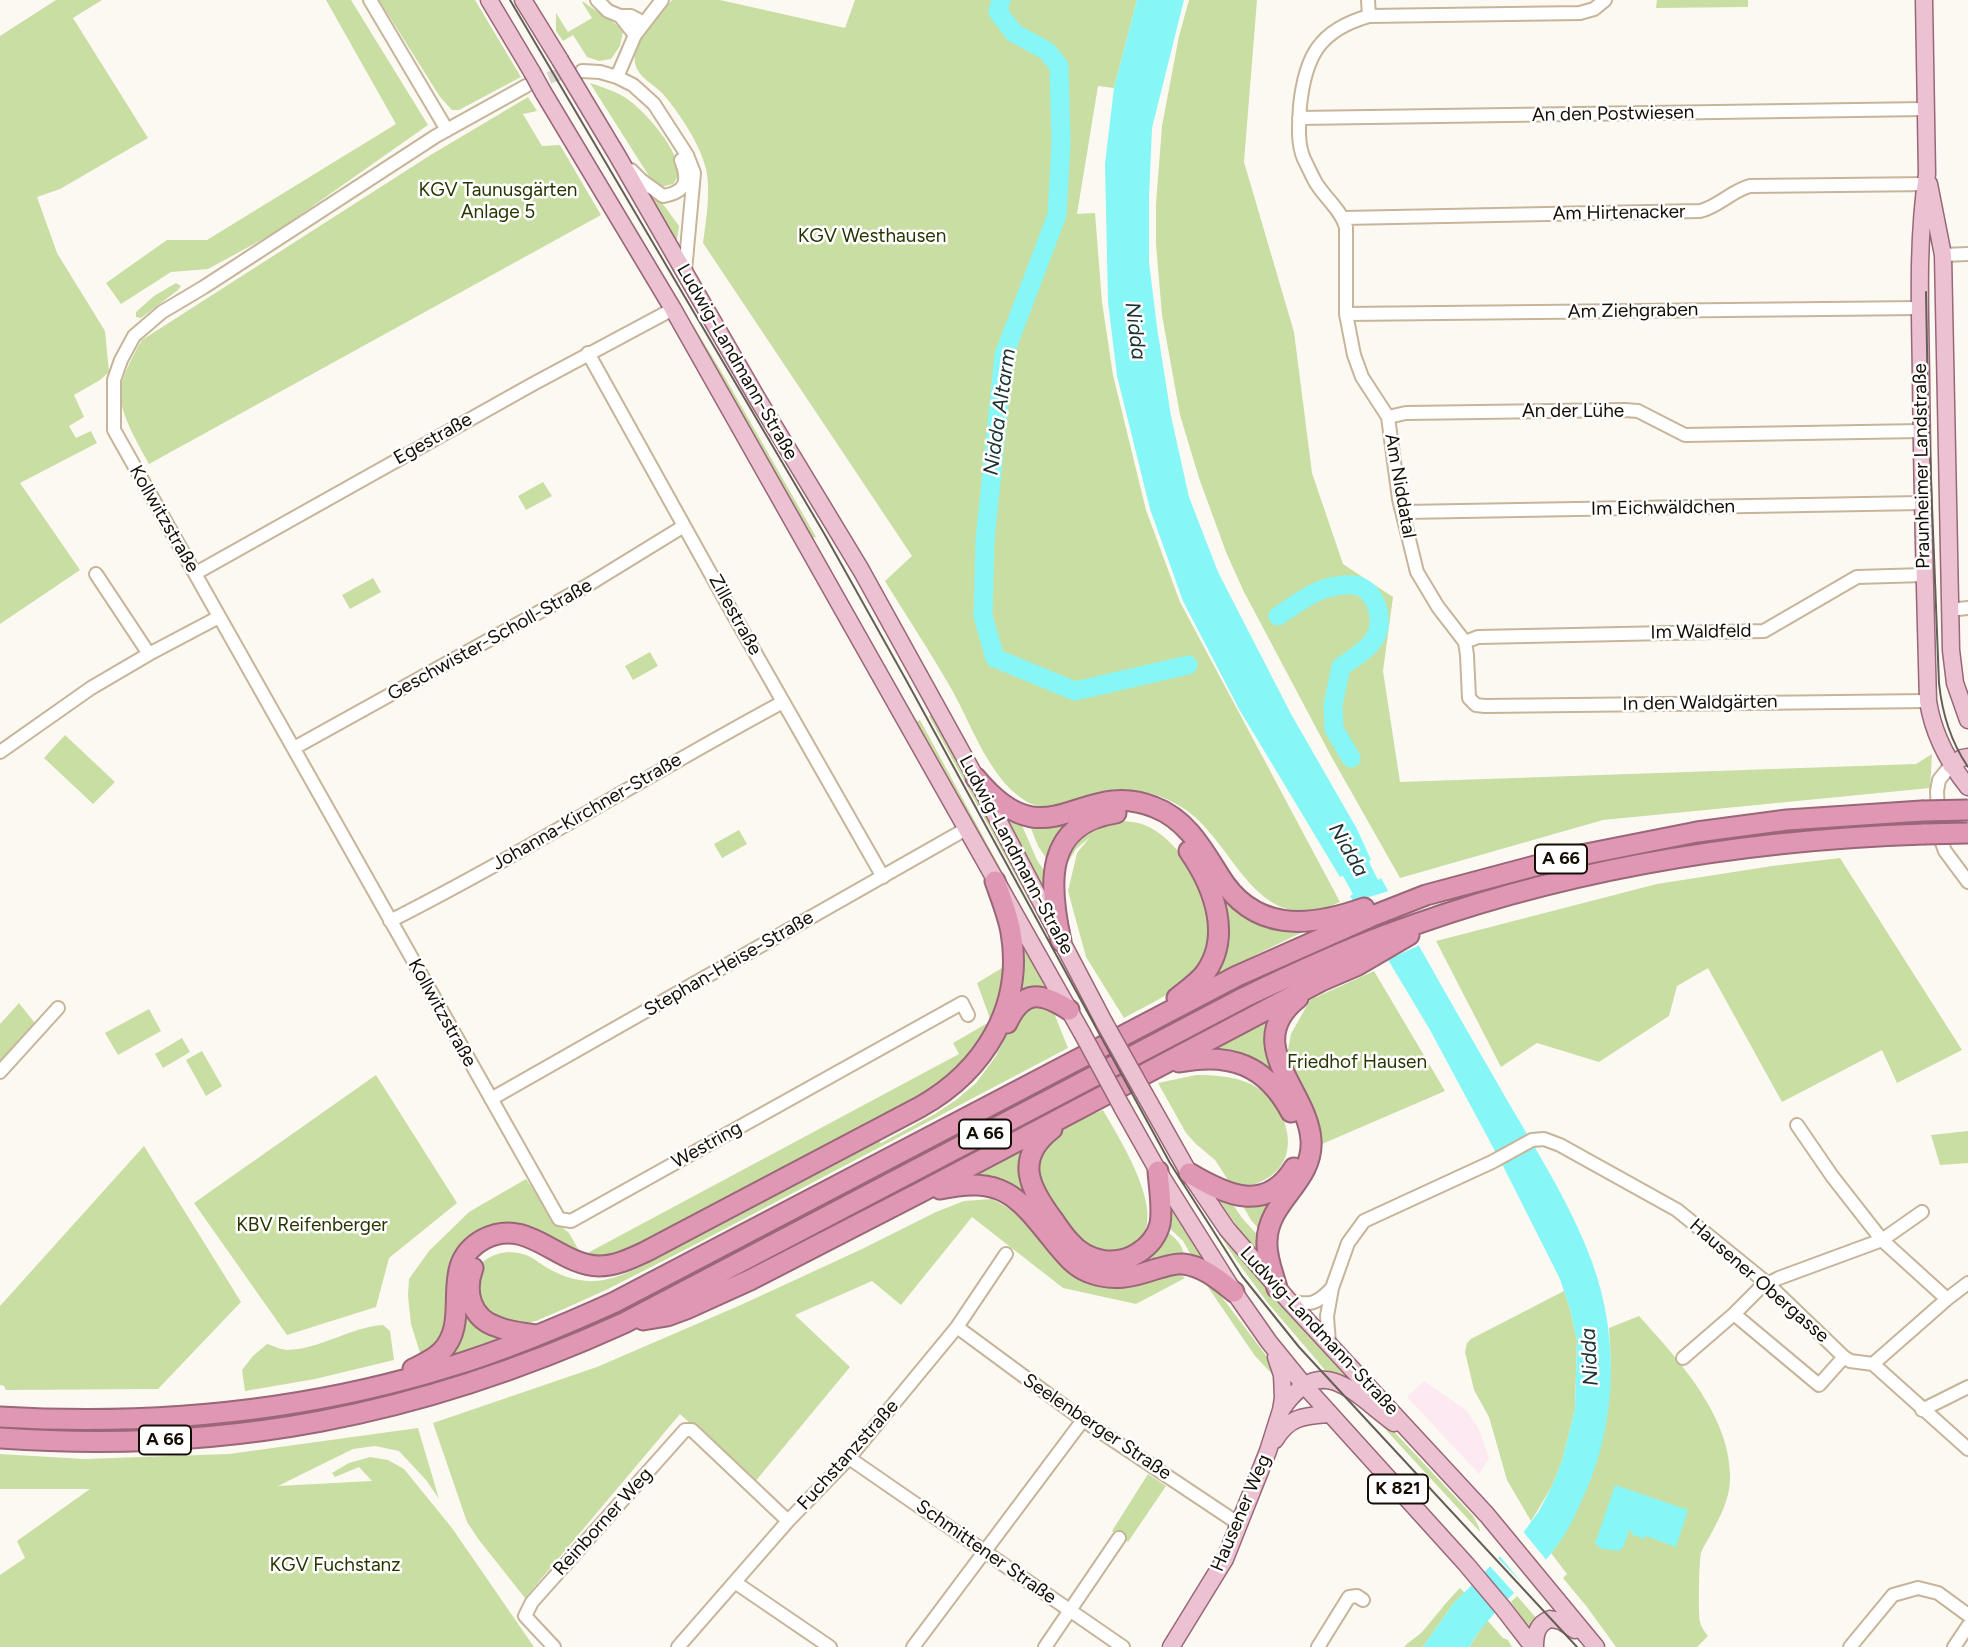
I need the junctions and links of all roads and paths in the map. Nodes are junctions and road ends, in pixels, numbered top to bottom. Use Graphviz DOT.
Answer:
graph roads {
  1 [pos="370,0"];
  2 [pos="489,0"];
  3 [pos="523,0"];
  4 [pos="597,0"];
  5 [pos="662,0"];
  6 [pos="1368,0"];
  7 [pos="1605,0"];
  8 [pos="1924,0"];
  9 [pos="620,16"];
  10 [pos="1369,16"];
  11 [pos="644,23"];
  12 [pos="635,35"];
  13 [pos="617,77"];
  14 [pos="578,78"];
  15 [pos="529,79"];
  16 [pos="1926,108"];
  17 [pos="1299,118"];
  18 [pos="668,127"];
  19 [pos="447,130"];
  20 [pos="618,155"];
  21 [pos="1927,180"];
  22 [pos="1343,218"];
  23 [pos="1968,254"];
  24 [pos="1943,255"];
  25 [pos="685,271"];
  26 [pos="1920,271"];
  27 [pos="1920,308"];
  28 [pos="673,309"];
  29 [pos="1346,314"];
  30 [pos="588,353"];
  31 [pos="1388,417"];
  32 [pos="1921,431"];
  33 [pos="1922,503"];
  34 [pos="1404,512"];
  35 [pos="684,526"];
  36 [pos="196,573"];
  37 [pos="96,574"];
  38 [pos="1924,576"];
  39 [pos="1968,608"];
  40 [pos="1949,610"];
  41 [pos="219,617"];
  42 [pos="1465,642"];
  43 [pos="149,654"];
  44 [pos="1928,701"];
  45 [pos="783,702"];
  46 [pos="1968,720"];
  47 [pos="294,748"];
  48 [pos="0,752"];
  49 [pos="1968,757"];
  50 [pos="1948,760"];
  51 [pos="976,778"];
  52 [pos="1968,787"];
  53 [pos="1968,810"];
  54 [pos="966,829"];
  55 [pos="1968,833"];
  56 [pos="883,877"];
  57 [pos="995,881"];
  58 [pos="1968,882"];
  59 [pos="390,921"];
  60 [pos="1333,925"];
  61 [pos="1061,941"];
  62 [pos="1352,958"];
  63 [pos="1321,981"];
  64 [pos="58,1008"];
  65 [pos="1069,1010"];
  66 [pos="968,1015"];
  67 [pos="1144,1024"];
  68 [pos="1161,1066"];
  69 [pos="0,1072"];
  70 [pos="491,1099"];
  71 [pos="1080,1108"];
  72 [pos="1797,1125"];
  73 [pos="1158,1171"];
  74 [pos="1189,1173"];
  75 [pos="919,1193"];
  76 [pos="1922,1212"];
  77 [pos="1882,1240"];
  78 [pos="1006,1254"];
  79 [pos="1968,1283"];
  80 [pos="1768,1284"];
  81 [pos="1332,1288"];
  82 [pos="1234,1292"];
  83 [pos="1283,1294"];
  84 [pos="1947,1299"];
  85 [pos="1734,1314"];
  86 [pos="624,1323"];
  87 [pos="957,1327"];
  88 [pos="538,1335"];
  89 [pos="1269,1342"];
  90 [pos="1329,1343"];
  91 [pos="1844,1357"];
  92 [pos="1683,1358"];
  93 [pos="1872,1364"];
  94 [pos="1304,1385"];
  95 [pos="1968,1387"];
  96 [pos="366,1389"];
  97 [pos="1281,1410"];
  98 [pos="1922,1410"];
  99 [pos="1330,1414"];
  100 [pos="0,1417"];
  101 [pos="1083,1420"];
  102 [pos="0,1438"];
  103 [pos="1424,1446"];
  104 [pos="1968,1449"];
  105 [pos="1268,1451"];
  106 [pos="849,1458"];
  107 [pos="789,1521"];
  108 [pos="1239,1524"];
  109 [pos="1119,1538"];
  110 [pos="986,1551"];
  111 [pos="736,1583"];
  112 [pos="1363,1600"];
  113 [pos="1070,1611"];
  114 [pos="1968,1615"];
  115 [pos="1968,1626"];
  116 [pos="554,1647"];
  117 [pos="678,1647"];
  118 [pos="830,1647"];
  119 [pos="913,1647"];
  120 [pos="1045,1647"];
  121 [pos="1123,1647"];
  122 [pos="1171,1647"];
  123 [pos="1318,1647"];
  124 [pos="1534,1647"];
  125 [pos="1596,1647"];
  126 [pos="1850,1647"];
  127 [pos="1954,1647"];
  1 -- 19 [label="street"];
  2 -- 15 [label="main road, Ludwig-Landmann-Straße / K 821"];
  3 -- 14 [label="main road, Ludwig-Landmann-Straße / K 821, bridge"];
  4 -- 9 [label="street"];
  5 -- 11 [label="street"];
  6 -- 10 [label="street"];
  7 -- 10 [label="street"];
  8 -- 16 [label="main road, Praunheimer Landstraße"];
  9 -- 11 [label="street"];
  9 -- 12 [label="street"];
  10 -- 17 [label="street"];
  11 -- 12 [label="street"];
  12 -- 13 [label="street"];
  13 -- 14 [label="street"];
  13 -- 18 [label="street"];
  14 -- 20 [label="main road, Ludwig-Landmann-Straße / K 821"];
  15 -- 19 [label="street, Kollwitzstraße"];
  15 -- 28 [label="main road, Ludwig-Landmann-Straße / K 821, bridge"];
  16 -- 17 [label="street, An den Postwiesen"];
  16 -- 21 [label="main road, Praunheimer Landstraße"];
  17 -- 22 [label="street"];
  18 -- 20 [label="street"];
  18 -- 25 [label="street"];
  19 -- 36 [label="street, Kollwitzstraße"];
  20 -- 25 [label="main road, Ludwig-Landmann-Straße / K 821"];
  21 -- 22 [label="street, Am Hirtenacker"];
  21 -- 24 [label="main road, Praunheimer Landstraße"];
  21 -- 26 [label="main road, Praunheimer Landstraße"];
  22 -- 29 [label="street, Am Niddatal"];
  23 -- 24 [label="street"];
  24 -- 26 [label="main road"];
  24 -- 40 [label="main road, Praunheimer Landstraße"];
  25 -- 51 [label="main road, Ludwig-Landmann-Straße / K 821"];
  26 -- 27 [label="main road, Praunheimer Landstraße"];
  27 -- 29 [label="street, Am Ziehgraben"];
  27 -- 32 [label="main road, Praunheimer Landstraße"];
  28 -- 30 [label="street, Egestraße"];
  28 -- 54 [label="main road, Ludwig-Landmann-Straße / K 821"];
  29 -- 31 [label="street, Am Niddatal"];
  30 -- 35 [label="street, Zillestraße"];
  30 -- 36 [label="street, Egestraße"];
  31 -- 32 [label="street, An der Lühe"];
  31 -- 34 [label="street, Am Niddatal"];
  32 -- 33 [label="main road, Praunheimer Landstraße"];
  33 -- 34 [label="street, Im Eichwäldchen"];
  33 -- 38 [label="main road, Praunheimer Landstraße"];
  34 -- 42 [label="street, Am Niddatal"];
  35 -- 45 [label="street, Zillestraße"];
  35 -- 47 [label="street, Geschwister-Scholl-Straße"];
  36 -- 41 [label="street, Kollwitzstraße"];
  37 -- 43 [label="street"];
  38 -- 42 [label="street, Im Waldfeld"];
  38 -- 44 [label="main road, Praunheimer Landstraße"];
  39 -- 40 [label="street"];
  40 -- 46 [label="main road, Praunheimer Landstraße"];
  41 -- 43 [label="street"];
  41 -- 47 [label="street, Kollwitzstraße"];
  42 -- 44 [label="street, In den Waldgärten"];
  43 -- 48 [label="street"];
  44 -- 50 [label="main road, Praunheimer Landstraße"];
  45 -- 56 [label="street, Zillestraße"];
  45 -- 59 [label="street, Johanna-Kirchner-Straße"];
  47 -- 59 [label="street, Kollwitzstraße"];
  49 -- 50 [label="main road"];
  50 -- 52 [label="main road, Praunheimer Landstraße"];
  50 -- 58 [label="street"];
  51 -- 60 [label="highway"];
  51 -- 61 [label="main road, Ludwig-Landmann-Straße / K 821"];
  53 -- 60 [label="highway, A 66, bridge"];
  54 -- 56 [label="street, Stephan-Heise-Straße"];
  54 -- 57 [label="main road, Ludwig-Landmann-Straße / K 821"];
  55 -- 62 [label="highway, A 66, bridge"];
  56 -- 70 [label="street, Stephan-Heise-Straße"];
  57 -- 65 [label="main road, Ludwig-Landmann-Straße / K 821"];
  57 -- 96 [label="highway"];
  59 -- 70 [label="street, Kollwitzstraße"];
  60 -- 67 [label="highway, A 66"];
  61 -- 67 [label="highway"];
  61 -- 74 [label="main road, Ludwig-Landmann-Straße / K 821, bridge"];
  62 -- 63 [label="highway"];
  62 -- 86 [label="highway, A 66"];
  63 -- 68 [label="highway"];
  63 -- 83 [label="highway"];
  64 -- 69 [label="street"];
  65 -- 73 [label="main road, Ludwig-Landmann-Straße / K 821, bridge"];
  65 -- 88 [label="highway"];
  66 -- 70 [label="street, Westring"];
  67 -- 88 [label="highway, A 66"];
  68 -- 71 [label="highway"];
  68 -- 74 [label="highway"];
  71 -- 73 [label="highway"];
  71 -- 75 [label="highway"];
  72 -- 77 [label="street"];
  73 -- 82 [label="main road, Ludwig-Landmann-Straße / K 821"];
  74 -- 83 [label="main road, Ludwig-Landmann-Straße / K 821"];
  75 -- 82 [label="highway"];
  75 -- 86 [label="highway"];
  76 -- 77 [label="street"];
  77 -- 80 [label="street"];
  77 -- 84 [label="street"];
  78 -- 87 [label="street, Fuchstanzstraße"];
  79 -- 84 [label="street"];
  80 -- 81 [label="street, Hausener Obergasse"];
  80 -- 85 [label="street"];
  80 -- 91 [label="street, Hausener Obergasse"];
  81 -- 83 [label="street"];
  81 -- 90 [label="street"];
  82 -- 89 [label="main road, Ludwig-Landmann-Straße / K 821"];
  83 -- 90 [label="main road, Ludwig-Landmann-Straße / K 821"];
  84 -- 93 [label="street"];
  85 -- 91 [label="street"];
  85 -- 92 [label="street"];
  86 -- 102 [label="highway, A 66"];
  87 -- 101 [label="street, Seelenberger Straße"];
  87 -- 106 [label="street, Fuchstanzstraße"];
  88 -- 96 [label="highway, A 66"];
  89 -- 94 [label="main road, Ludwig-Landmann-Straße / K 821"];
  89 -- 97 [label="main road"];
  90 -- 103 [label="main road, Ludwig-Landmann-Straße / K 821"];
  91 -- 93 [label="street, Hausener Obergasse"];
  93 -- 98 [label="street, Hausener Obergasse"];
  94 -- 97 [label="main road"];
  94 -- 99 [label="main road, Ludwig-Landmann-Straße / K 821"];
  94 -- 103 [label="main road"];
  95 -- 98 [label="street"];
  96 -- 100 [label="highway, A 66"];
  97 -- 105 [label="main road, Hausener Weg"];
  98 -- 104 [label="street, Hausener Obergasse"];
  99 -- 105 [label="main road"];
  99 -- 124 [label="main road, Ludwig-Landmann-Straße / K 821"];
  101 -- 108 [label="street, Seelenberger Straße"];
  101 -- 110 [label="street"];
  103 -- 125 [label="main road, Ludwig-Landmann-Straße / K 821"];
  105 -- 108 [label="main road, Hausener Weg"];
  106 -- 107 [label="street, Fuchstanzstraße"];
  106 -- 110 [label="street, Schmittener Straße"];
  107 -- 111 [label="street, Fuchstanzstraße"];
  107 -- 116 [label="street, Reinborner Weg"];
  108 -- 122 [label="main road, Hausener Weg"];
  109 -- 113 [label="street"];
  110 -- 113 [label="street, Schmittener Straße"];
  110 -- 119 [label="street"];
  111 -- 117 [label="street, Fuchstanzstraße"];
  111 -- 118 [label="street"];
  112 -- 123 [label="street"];
  113 -- 120 [label="street"];
  113 -- 121 [label="street, Schmittener Straße"];
  114 -- 126 [label="street"];
  115 -- 127 [label="street"];
  124 -- 125 [label="main road"];
}
